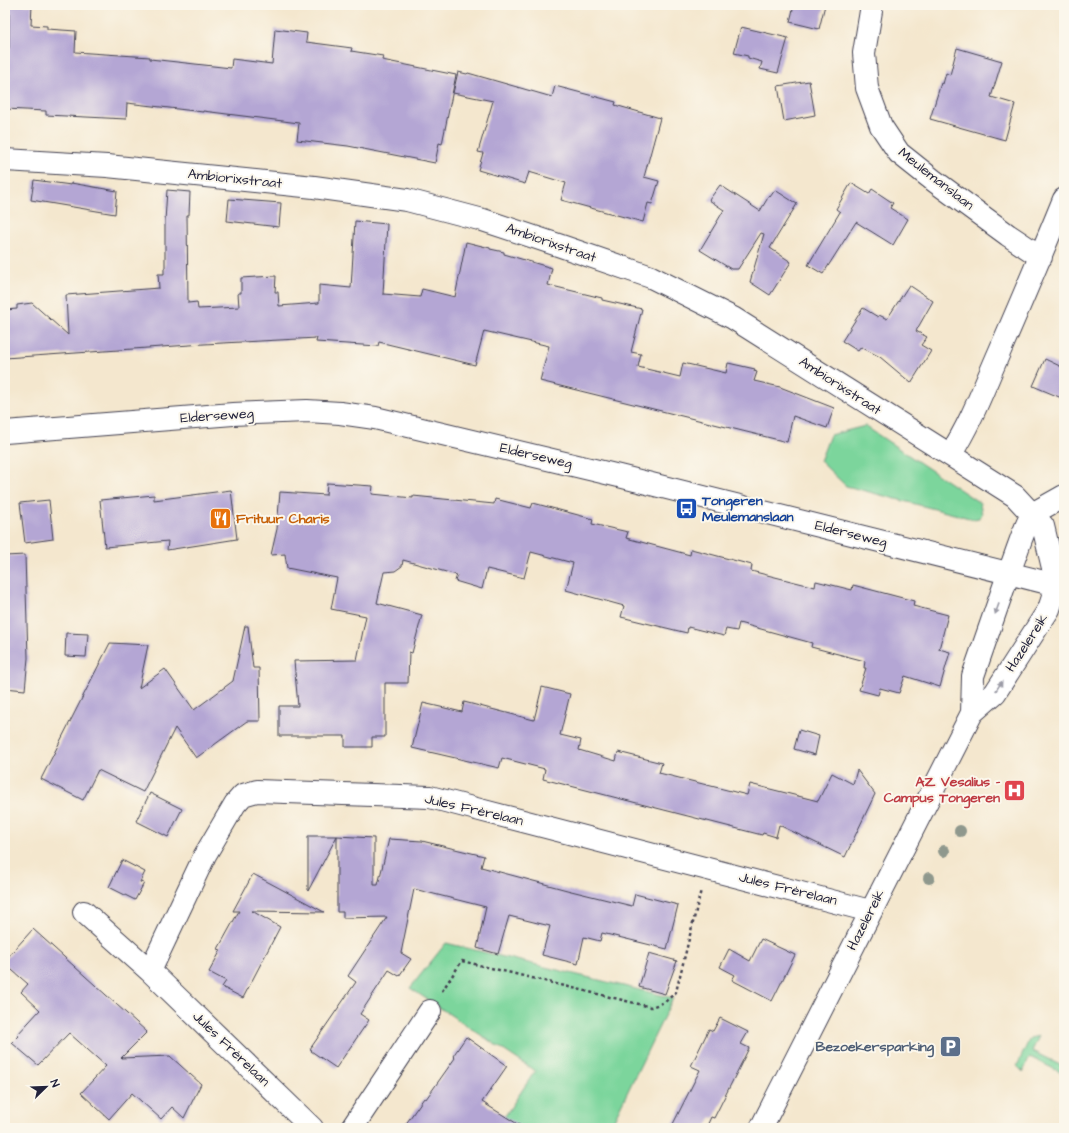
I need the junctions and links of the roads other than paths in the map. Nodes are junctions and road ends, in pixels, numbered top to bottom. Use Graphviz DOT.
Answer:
graph roads {
  1 [pos="872,5"];
  2 [pos="5,160"];
  3 [pos="1064,199"];
  4 [pos="1041,256"];
  5 [pos="5,432"];
  6 [pos="950,455"];
  7 [pos="1064,496"];
  8 [pos="1032,514"];
  9 [pos="1009,572"];
  10 [pos="1061,586"];
  11 [pos="972,713"];
  12 [pos="84,912"];
  13 [pos="870,912"];
  14 [pos="150,971"];
  15 [pos="430,1011"];
  16 [pos="312,1128"];
  17 [pos="352,1128"];
  18 [pos="761,1128"];
  1 -- 4 [label="street, Meulemanslaan"];
  2 -- 6 [label="street, Ambiorixstraat"];
  3 -- 4 [label="street"];
  4 -- 6 [label="street"];
  5 -- 9 [label="street, Elderseweg"];
  6 -- 8 [label="street, Ambiorixstraat"];
  7 -- 8 [label="street"];
  8 -- 9 [label="street"];
  8 -- 10 [label="street, Ambiorixstraat"];
  9 -- 10 [label="street, Elderseweg"];
  9 -- 11 [label="street, Hazelereik, one-way"];
  11 -- 10 [label="street, Hazelereik, one-way"];
  11 -- 13 [label="street, Hazelereik"];
  12 -- 14 [label="street, Jules Frèrelaan"];
  13 -- 14 [label="street, Jules Frèrelaan"];
  13 -- 18 [label="street, Hazelereik"];
  14 -- 16 [label="street, Jules Frèrelaan"];
  15 -- 17 [label="street"];
}
